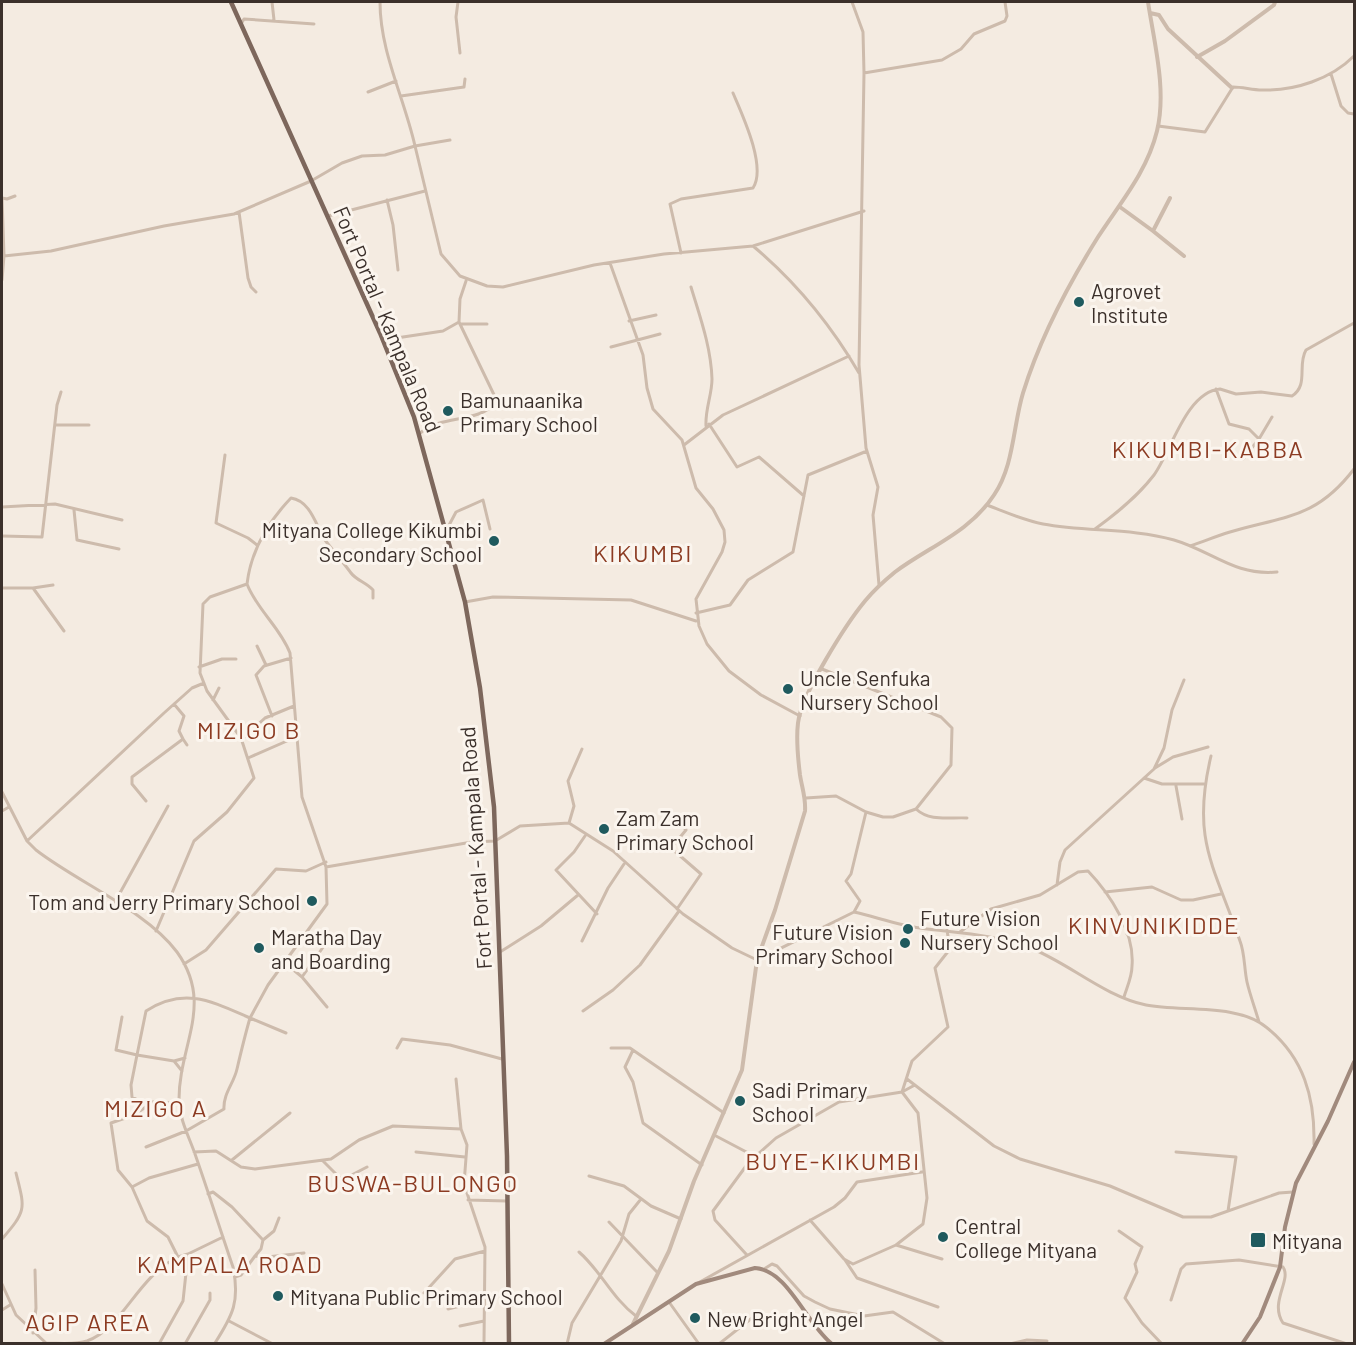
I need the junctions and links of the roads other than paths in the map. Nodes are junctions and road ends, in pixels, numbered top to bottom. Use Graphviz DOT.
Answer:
graph roads {
  1 [pos="231,2"];
  2 [pos="272,2"];
  3 [pos="380,2"];
  4 [pos="458,2"];
  5 [pos="852,2"];
  6 [pos="1005,2"];
  7 [pos="1148,2"];
  8 [pos="1275,2"];
  9 [pos="1150,13"];
  10 [pos="274,20"];
  11 [pos="241,24"];
  12 [pos="314,24"];
  13 [pos="460,53"];
  14 [pos="1354,56"];
  15 [pos="1197,57"];
  16 [pos="864,73"];
  17 [pos="1331,74"];
  18 [pos="465,79"];
  19 [pos="396,81"];
  20 [pos="1232,88"];
  21 [pos="368,92"];
  22 [pos="733,93"];
  23 [pos="401,96"];
  24 [pos="1354,114"];
  25 [pos="1158,126"];
  26 [pos="450,140"];
  27 [pos="415,146"];
  28 [pos="311,181"];
  29 [pos="425,192"];
  30 [pos="15,196"];
  31 [pos="2,198"];
  32 [pos="1170,198"];
  33 [pos="387,200"];
  34 [pos="1120,207"];
  35 [pos="864,211"];
  36 [pos="239,212"];
  37 [pos="328,216"];
  38 [pos="1153,231"];
  39 [pos="753,246"];
  40 [pos="681,253"];
  41 [pos="4,256"];
  42 [pos="1184,256"];
  43 [pos="610,263"];
  44 [pos="398,270"];
  45 [pos="2,280"];
  46 [pos="466,280"];
  47 [pos="691,287"];
  48 [pos="256,292"];
  49 [pos="656,315"];
  50 [pos="629,321"];
  51 [pos="460,323"];
  52 [pos="1354,323"];
  53 [pos="487,324"];
  54 [pos="660,334"];
  55 [pos="383,340"];
  56 [pos="636,340"];
  57 [pos="611,347"];
  58 [pos="849,356"];
  59 [pos="860,375"];
  60 [pos="1216,389"];
  61 [pos="61,392"];
  62 [pos="1272,417"];
  63 [pos="56,425"];
  64 [pos="89,425"];
  65 [pos="708,425"];
  66 [pos="419,434"];
  67 [pos="1258,439"];
  68 [pos="684,445"];
  69 [pos="867,451"];
  70 [pos="225,455"];
  71 [pos="1243,459"];
  72 [pos="1354,469"];
  73 [pos="804,496"];
  74 [pos="46,504"];
  75 [pos="987,504"];
  76 [pos="2,507"];
  77 [pos="75,510"];
  78 [pos="122,520"];
  79 [pos="447,529"];
  80 [pos="490,529"];
  81 [pos="1095,529"];
  82 [pos="2,536"];
  83 [pos="256,545"];
  84 [pos="1190,546"];
  85 [pos="119,549"];
  86 [pos="1277,572"];
  87 [pos="247,584"];
  88 [pos="52,585"];
  89 [pos="879,585"];
  90 [pos="2,588"];
  91 [pos="33,588"];
  92 [pos="373,598"];
  93 [pos="465,602"];
  94 [pos="696,613"];
  95 [pos="696,621"];
  96 [pos="64,631"];
  97 [pos="257,646"];
  98 [pos="291,658"];
  99 [pos="236,659"];
  100 [pos="266,665"];
  101 [pos="199,667"];
  102 [pos="822,669"];
  103 [pos="1184,680"];
  104 [pos="204,683"];
  105 [pos="219,688"];
  106 [pos="213,700"];
  107 [pos="174,704"];
  108 [pos="294,706"];
  109 [pos="272,716"];
  110 [pos="800,716"];
  111 [pos="296,737"];
  112 [pos="183,739"];
  113 [pos="241,740"];
  114 [pos="188,745"];
  115 [pos="1208,747"];
  116 [pos="582,749"];
  117 [pos="1211,756"];
  118 [pos="248,758"];
  119 [pos="1154,769"];
  120 [pos="1144,778"];
  121 [pos="1205,784"];
  122 [pos="1176,785"];
  123 [pos="2,792"];
  124 [pos="806,798"];
  125 [pos="146,801"];
  126 [pos="168,806"];
  127 [pos="9,807"];
  128 [pos="916,809"];
  129 [pos="2,811"];
  130 [pos="866,812"];
  131 [pos="683,815"];
  132 [pos="967,818"];
  133 [pos="1182,819"];
  134 [pos="569,823"];
  135 [pos="585,835"];
  136 [pos="27,841"];
  137 [pos="495,841"];
  138 [pos="624,864"];
  139 [pos="326,865"];
  140 [pos="1057,885"];
  141 [pos="1105,892"];
  142 [pos="1221,894"];
  143 [pos="578,895"];
  144 [pos="115,902"];
  145 [pos="678,910"];
  146 [pos="854,912"];
  147 [pos="597,914"];
  148 [pos="1170,924"];
  149 [pos="946,930"];
  150 [pos="156,931"];
  151 [pos="960,932"];
  152 [pos="1127,934"];
  153 [pos="331,936"];
  154 [pos="582,941"];
  155 [pos="498,954"];
  156 [pos="757,960"];
  157 [pos="284,962"];
  158 [pos="184,964"];
  159 [pos="302,977"];
  160 [pos="196,996"];
  161 [pos="1124,998"];
  162 [pos="327,1007"];
  163 [pos="583,1011"];
  164 [pos="122,1017"];
  165 [pos="250,1018"];
  166 [pos="1259,1022"];
  167 [pos="286,1033"];
  168 [pos="397,1048"];
  169 [pos="611,1048"];
  170 [pos="633,1050"];
  171 [pos="137,1055"];
  172 [pos="184,1058"];
  173 [pos="502,1059"];
  174 [pos="174,1060"];
  175 [pos="1354,1062"];
  176 [pos="182,1071"];
  177 [pos="456,1079"];
  178 [pos="906,1079"];
  179 [pos="913,1086"];
  180 [pos="902,1092"];
  181 [pos="153,1102"];
  182 [pos="179,1103"];
  183 [pos="290,1113"];
  184 [pos="724,1113"];
  185 [pos="461,1129"];
  186 [pos="186,1131"];
  187 [pos="716,1136"];
  188 [pos="1314,1144"];
  189 [pos="146,1148"];
  190 [pos="194,1152"];
  191 [pos="416,1152"];
  192 [pos="1176,1152"];
  193 [pos="754,1156"];
  194 [pos="465,1157"];
  195 [pos="232,1160"];
  196 [pos="323,1161"];
  197 [pos="198,1164"];
  198 [pos="702,1165"];
  199 [pos="367,1167"];
  200 [pos="16,1173"];
  201 [pos="922,1173"];
  202 [pos="589,1176"];
  203 [pos="132,1187"];
  204 [pos="1293,1192"];
  205 [pos="208,1194"];
  206 [pos="641,1199"];
  207 [pos="468,1200"];
  208 [pos="507,1201"];
  209 [pos="1228,1211"];
  210 [pos="279,1218"];
  211 [pos="681,1219"];
  212 [pos="810,1220"];
  213 [pos="609,1222"];
  214 [pos="1119,1231"];
  215 [pos="223,1237"];
  216 [pos="623,1238"];
  217 [pos="2,1239"];
  218 [pos="263,1240"];
  219 [pos="896,1245"];
  220 [pos="485,1251"];
  221 [pos="579,1252"];
  222 [pos="304,1253"];
  223 [pos="188,1254"];
  224 [pos="746,1254"];
  225 [pos="255,1256"];
  226 [pos="178,1257"];
  227 [pos="844,1259"];
  228 [pos="942,1259"];
  229 [pos="1280,1267"];
  230 [pos="764,1269"];
  231 [pos="35,1270"];
  232 [pos="657,1272"];
  233 [pos="599,1274"];
  234 [pos="235,1277"];
  235 [pos="2,1284"];
  236 [pos="696,1284"];
  237 [pos="210,1293"];
  238 [pos="424,1293"];
  239 [pos="484,1300"];
  240 [pos="1171,1300"];
  241 [pos="668,1301"];
  242 [pos="10,1305"];
  243 [pos="938,1307"];
  244 [pos="448,1309"];
  245 [pos="2,1310"];
  246 [pos="636,1316"];
  247 [pos="752,1318"];
  248 [pos="484,1320"];
  249 [pos="229,1321"];
  250 [pos="633,1324"];
  251 [pos="460,1326"];
  252 [pos="33,1333"];
  253 [pos="1047,1341"];
  254 [pos="484,1342"];
  255 [pos="215,1343"];
  256 [pos="159,1344"];
  257 [pos="185,1344"];
  258 [pos="273,1344"];
  259 [pos="477,1344"];
  260 [pos="503,1344"];
  261 [pos="509,1344"];
  262 [pos="567,1344"];
  263 [pos="604,1344"];
  264 [pos="699,1344"];
  265 [pos="719,1344"];
  266 [pos="832,1344"];
  267 [pos="945,1344"];
  268 [pos="1010,1344"];
  269 [pos="1162,1344"];
  270 [pos="1242,1344"];
  271 [pos="1347,1344"];
  1 -- 11 [label="main road, Fort Portal - Kampala Road"];
  2 -- 10 [label="street"];
  3 -- 19 [label="street"];
  4 -- 13 [label="street"];
  5 -- 16 [label="street"];
  6 -- 16 [label="street"];
  7 -- 9 [label="street"];
  8 -- 15 [label="street"];
  9 -- 15 [label="street"];
  9 -- 25 [label="street"];
  10 -- 11 [label="street"];
  10 -- 12 [label="street"];
  11 -- 28 [label="main road, Fort Portal - Kampala Road"];
  14 -- 17 [label="street"];
  15 -- 20 [label="street"];
  16 -- 35 [label="street"];
  17 -- 20 [label="street"];
  17 -- 24 [label="street"];
  18 -- 23 [label="street"];
  19 -- 21 [label="street"];
  19 -- 23 [label="street"];
  20 -- 25 [label="street"];
  22 -- 40 [label="street"];
  23 -- 27 [label="street"];
  25 -- 34 [label="street"];
  26 -- 27 [label="street"];
  27 -- 28 [label="street"];
  27 -- 29 [label="street"];
  28 -- 36 [label="street"];
  28 -- 37 [label="main road, Fort Portal - Kampala Road"];
  29 -- 33 [label="street"];
  29 -- 46 [label="street"];
  30 -- 31 [label="street"];
  31 -- 41 [label="street"];
  32 -- 38 [label="street"];
  33 -- 37 [label="street"];
  33 -- 44 [label="street"];
  34 -- 38 [label="street"];
  34 -- 75 [label="street"];
  35 -- 39 [label="street"];
  35 -- 59 [label="street"];
  36 -- 41 [label="street"];
  36 -- 48 [label="street"];
  37 -- 55 [label="main road, Fort Portal - Kampala Road"];
  38 -- 42 [label="street"];
  39 -- 40 [label="street"];
  39 -- 58 [label="street"];
  40 -- 43 [label="street"];
  41 -- 45 [label="street"];
  43 -- 46 [label="street"];
  43 -- 50 [label="street"];
  46 -- 51 [label="street"];
  47 -- 65 [label="street"];
  49 -- 50 [label="street"];
  50 -- 56 [label="street"];
  51 -- 53 [label="street"];
  51 -- 55 [label="street"];
  51 -- 66 [label="street"];
  52 -- 60 [label="street"];
  54 -- 56 [label="street"];
  55 -- 66 [label="main road, Fort Portal - Kampala Road"];
  56 -- 57 [label="street"];
  56 -- 68 [label="street"];
  58 -- 59 [label="street"];
  58 -- 65 [label="street"];
  59 -- 69 [label="street"];
  60 -- 67 [label="street"];
  60 -- 81 [label="street"];
  61 -- 63 [label="street"];
  62 -- 67 [label="street"];
  63 -- 64 [label="street"];
  63 -- 74 [label="street"];
  65 -- 68 [label="street"];
  65 -- 73 [label="street"];
  66 -- 79 [label="main road, Fort Portal - Kampala Road"];
  67 -- 71 [label="street"];
  68 -- 94 [label="street"];
  69 -- 73 [label="street"];
  69 -- 89 [label="street"];
  70 -- 83 [label="street"];
  72 -- 84 [label="street"];
  73 -- 94 [label="street"];
  74 -- 76 [label="street"];
  74 -- 77 [label="street"];
  74 -- 82 [label="street"];
  75 -- 81 [label="street"];
  75 -- 89 [label="street"];
  77 -- 78 [label="street"];
  77 -- 85 [label="street"];
  79 -- 80 [label="street"];
  79 -- 93 [label="main road, Fort Portal - Kampala Road"];
  81 -- 84 [label="street"];
  83 -- 87 [label="street"];
  83 -- 92 [label="street"];
  84 -- 86 [label="street"];
  87 -- 98 [label="street"];
  87 -- 101 [label="street"];
  88 -- 91 [label="street"];
  89 -- 102 [label="street"];
  90 -- 91 [label="street"];
  91 -- 96 [label="street"];
  93 -- 95 [label="street"];
  93 -- 137 [label="main road, Fort Portal - Kampala Road"];
  94 -- 95 [label="street"];
  95 -- 110 [label="street"];
  97 -- 100 [label="street"];
  98 -- 100 [label="street"];
  98 -- 108 [label="street"];
  99 -- 101 [label="street"];
  100 -- 109 [label="street"];
  101 -- 104 [label="street"];
  102 -- 110 [label="street"];
  102 -- 128 [label="street"];
  103 -- 119 [label="street"];
  104 -- 106 [label="street"];
  104 -- 107 [label="street"];
  105 -- 106 [label="street"];
  106 -- 113 [label="street"];
  107 -- 112 [label="street"];
  107 -- 136 [label="street"];
  108 -- 109 [label="street"];
  108 -- 111 [label="street"];
  109 -- 113 [label="street"];
  110 -- 124 [label="street"];
  111 -- 118 [label="street"];
  111 -- 139 [label="street"];
  112 -- 114 [label="street"];
  112 -- 125 [label="street"];
  113 -- 118 [label="street"];
  115 -- 119 [label="street"];
  116 -- 134 [label="street"];
  117 -- 121 [label="street"];
  118 -- 150 [label="street"];
  119 -- 120 [label="street"];
  120 -- 122 [label="street"];
  120 -- 140 [label="street"];
  121 -- 122 [label="street"];
  121 -- 142 [label="street"];
  122 -- 133 [label="street"];
  123 -- 127 [label="street"];
  124 -- 130 [label="street"];
  124 -- 156 [label="street"];
  126 -- 144 [label="street"];
  127 -- 129 [label="street"];
  127 -- 136 [label="street"];
  128 -- 130 [label="street"];
  128 -- 132 [label="street"];
  130 -- 146 [label="street"];
  131 -- 145 [label="street"];
  134 -- 135 [label="street"];
  134 -- 137 [label="street"];
  135 -- 138 [label="street"];
  135 -- 143 [label="street"];
  136 -- 144 [label="street"];
  137 -- 139 [label="street"];
  137 -- 155 [label="main road, Fort Portal - Kampala Road"];
  138 -- 145 [label="street"];
  138 -- 147 [label="street"];
  139 -- 157 [label="street"];
  139 -- 158 [label="street"];
  140 -- 141 [label="street"];
  140 -- 151 [label="street"];
  141 -- 142 [label="street"];
  141 -- 152 [label="street"];
  142 -- 166 [label="street"];
  143 -- 147 [label="street"];
  143 -- 155 [label="street"];
  144 -- 150 [label="street"];
  145 -- 156 [label="street"];
  145 -- 163 [label="street"];
  146 -- 149 [label="street"];
  146 -- 156 [label="street"];
  147 -- 154 [label="street"];
  148 -- 152 [label="street"];
  149 -- 151 [label="street"];
  149 -- 178 [label="street"];
  150 -- 158 [label="street"];
  151 -- 161 [label="street"];
  152 -- 161 [label="street"];
  153 -- 159 [label="street"];
  155 -- 173 [label="main road, Fort Portal - Kampala Road"];
  156 -- 184 [label="street"];
  157 -- 159 [label="street"];
  157 -- 165 [label="street"];
  158 -- 160 [label="street"];
  159 -- 162 [label="street"];
  160 -- 165 [label="street"];
  160 -- 171 [label="street"];
  160 -- 172 [label="street"];
  161 -- 166 [label="street"];
  164 -- 171 [label="street"];
  165 -- 167 [label="street"];
  165 -- 186 [label="street"];
  166 -- 188 [label="street"];
  168 -- 173 [label="street"];
  169 -- 170 [label="street"];
  170 -- 184 [label="street"];
  170 -- 198 [label="street"];
  171 -- 174 [label="street"];
  171 -- 181 [label="street"];
  172 -- 174 [label="street"];
  172 -- 176 [label="street"];
  173 -- 208 [label="main road, Fort Portal - Kampala Road"];
  174 -- 176 [label="street"];
  175 -- 188 [label="main road"];
  176 -- 182 [label="street"];
  177 -- 185 [label="street"];
  178 -- 179 [label="street"];
  178 -- 180 [label="street"];
  179 -- 180 [label="street"];
  179 -- 209 [label="street"];
  180 -- 193 [label="street"];
  180 -- 201 [label="street"];
  181 -- 182 [label="street"];
  181 -- 203 [label="street"];
  182 -- 186 [label="street"];
  183 -- 195 [label="street"];
  184 -- 187 [label="street"];
  185 -- 194 [label="street"];
  185 -- 196 [label="street"];
  186 -- 189 [label="street"];
  186 -- 190 [label="street"];
  187 -- 193 [label="street"];
  187 -- 198 [label="street"];
  188 -- 204 [label="main road"];
  190 -- 195 [label="street"];
  190 -- 197 [label="street"];
  191 -- 194 [label="street"];
  192 -- 209 [label="street"];
  193 -- 224 [label="street"];
  194 -- 207 [label="street"];
  195 -- 196 [label="street"];
  196 -- 199 [label="street"];
  197 -- 203 [label="street"];
  197 -- 205 [label="street"];
  198 -- 211 [label="street"];
  200 -- 217 [label="street"];
  201 -- 212 [label="street"];
  201 -- 219 [label="street"];
  202 -- 206 [label="street"];
  203 -- 226 [label="street"];
  204 -- 209 [label="street"];
  204 -- 229 [label="main road"];
  205 -- 215 [label="street"];
  205 -- 218 [label="street"];
  206 -- 211 [label="street"];
  206 -- 216 [label="street"];
  207 -- 208 [label="street"];
  207 -- 220 [label="street"];
  208 -- 261 [label="main road, Fort Portal - Kampala Road"];
  210 -- 218 [label="street"];
  211 -- 232 [label="street"];
  212 -- 224 [label="street"];
  212 -- 227 [label="street"];
  213 -- 216 [label="street"];
  214 -- 269 [label="street"];
  215 -- 223 [label="street"];
  215 -- 234 [label="street"];
  216 -- 232 [label="street"];
  216 -- 233 [label="street"];
  218 -- 225 [label="street"];
  219 -- 227 [label="street"];
  219 -- 228 [label="street"];
  220 -- 238 [label="street"];
  220 -- 239 [label="street"];
  221 -- 233 [label="street"];
  222 -- 225 [label="street"];
  223 -- 226 [label="street"];
  223 -- 256 [label="street"];
  224 -- 236 [label="street"];
  225 -- 234 [label="street"];
  226 -- 252 [label="street"];
  227 -- 243 [label="street"];
  229 -- 240 [label="street"];
  229 -- 270 [label="main road"];
  229 -- 271 [label="street"];
  230 -- 236 [label="main road"];
  230 -- 266 [label="main road"];
  230 -- 267 [label="street"];
  231 -- 252 [label="street"];
  232 -- 246 [label="street"];
  233 -- 246 [label="street"];
  233 -- 262 [label="street"];
  234 -- 249 [label="street"];
  235 -- 242 [label="street"];
  236 -- 241 [label="main road"];
  237 -- 257 [label="street"];
  239 -- 244 [label="street"];
  239 -- 248 [label="street"];
  241 -- 250 [label="main road"];
  241 -- 264 [label="street"];
  242 -- 245 [label="street"];
  242 -- 252 [label="street"];
  246 -- 250 [label="street"];
  247 -- 265 [label="street"];
  248 -- 251 [label="street"];
  248 -- 254 [label="street"];
  249 -- 255 [label="street"];
  249 -- 258 [label="street"];
  250 -- 263 [label="main road"];
  253 -- 268 [label="street"];
  254 -- 259 [label="main road"];
  254 -- 260 [label="main road"];
}
